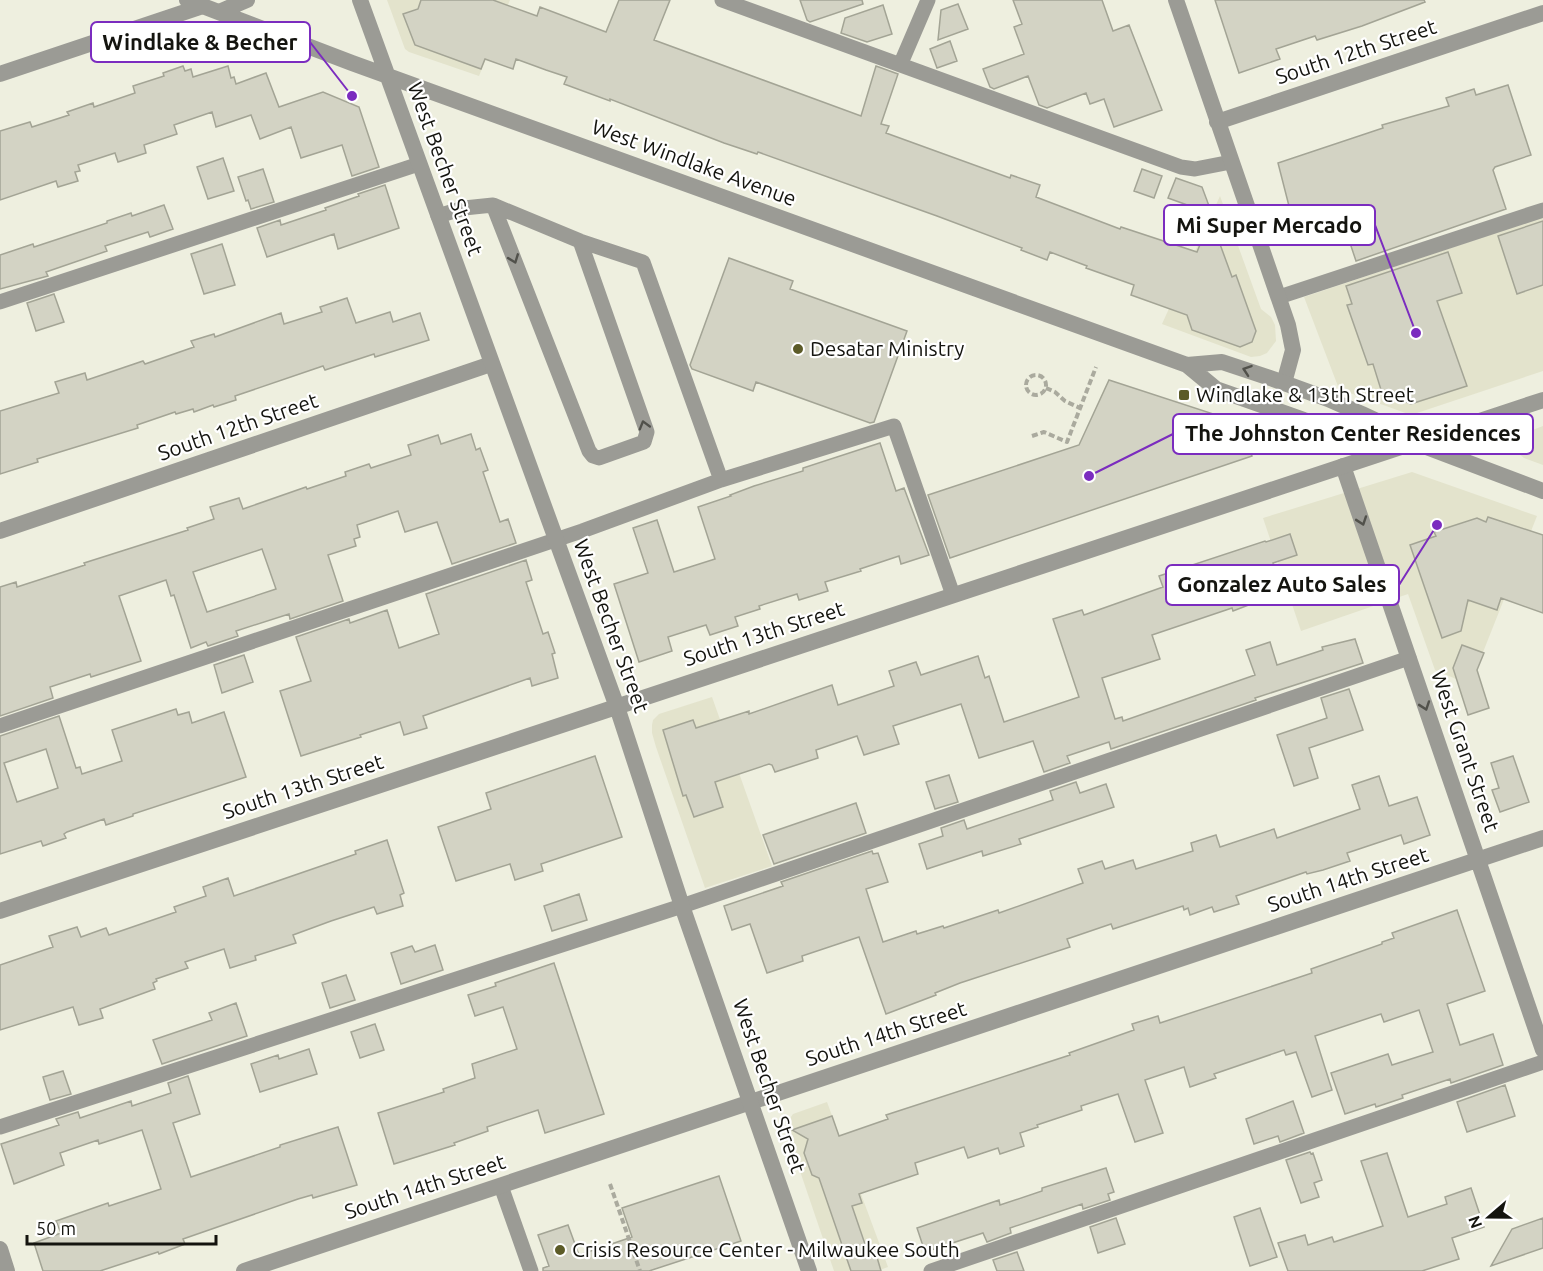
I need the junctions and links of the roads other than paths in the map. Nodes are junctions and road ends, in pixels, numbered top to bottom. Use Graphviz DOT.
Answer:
graph roads {
  1 [pos="187,0"];
  2 [pos="247,0"];
  3 [pos="360,0"];
  4 [pos="722,0"];
  5 [pos="928,0"];
  6 [pos="1176,0"];
  7 [pos="203,6"];
  8 [pos="219,12"];
  9 [pos="1543,14"];
  10 [pos="901,63"];
  11 [pos="0,74"];
  12 [pos="387,75"];
  13 [pos="1217,122"];
  14 [pos="1231,162"];
  15 [pos="419,164"];
  16 [pos="493,204"];
  17 [pos="1543,210"];
  18 [pos="438,216"];
  19 [pos="580,241"];
  20 [pos="1279,297"];
  21 [pos="0,302"];
  22 [pos="491,364"];
  23 [pos="1187,364"];
  24 [pos="1284,383"];
  25 [pos="1543,400"];
  26 [pos="1416,443"];
  27 [pos="1343,466"];
  28 [pos="721,480"];
  29 [pos="1543,491"];
  30 [pos="0,531"];
  31 [pos="555,540"];
  32 [pos="953,595"];
  33 [pos="1409,658"];
  34 [pos="617,707"];
  35 [pos="0,726"];
  36 [pos="1543,838"];
  37 [pos="1478,860"];
  38 [pos="682,906"];
  39 [pos="0,911"];
  40 [pos="1543,1050"];
  41 [pos="1543,1062"];
  42 [pos="751,1102"];
  43 [pos="0,1127"];
  44 [pos="501,1186"];
  45 [pos="0,1249"];
  46 [pos="7,1271"];
  47 [pos="244,1271"];
  48 [pos="531,1271"];
  49 [pos="809,1271"];
  50 [pos="931,1271"];
  1 -- 7 [label="street, West Windlake Avenue"];
  2 -- 8 [label="street"];
  3 -- 12 [label="street, West Becher Street"];
  4 -- 10 [label="lane"];
  5 -- 10 [label="lane"];
  6 -- 13 [label="street"];
  7 -- 8 [label="street, West Windlake Avenue"];
  7 -- 11 [label="street"];
  8 -- 12 [label="street, West Windlake Avenue"];
  9 -- 13 [label="street, South 12th Street"];
  10 -- 14 [label="lane"];
  12 -- 15 [label="street, West Becher Street"];
  12 -- 23 [label="street, West Windlake Avenue"];
  13 -- 14 [label="street"];
  14 -- 20 [label="street"];
  15 -- 18 [label="street, West Becher Street"];
  15 -- 21 [label="lane"];
  16 -- 18 [label="lane"];
  16 -- 19 [label="lane"];
  16 -- 19 [label="lane, one-way"];
  17 -- 20 [label="lane"];
  18 -- 22 [label="street, West Becher Street"];
  19 -- 28 [label="lane"];
  20 -- 24 [label="street"];
  22 -- 30 [label="street, South 12th Street"];
  22 -- 31 [label="street, West Becher Street"];
  24 -- 23 [label="street, West Windlake Avenue, one-way"];
  23 -- 26 [label="street, West Windlake Avenue"];
  24 -- 26 [label="street, West Windlake Avenue"];
  25 -- 26 [label="street, South 13th Street"];
  26 -- 27 [label="street, South 13th Street"];
  26 -- 29 [label="street, West Windlake Avenue"];
  27 -- 32 [label="street, South 13th Street"];
  27 -- 33 [label="street, West Grant Street, one-way"];
  28 -- 31 [label="lane"];
  28 -- 32 [label="lane"];
  31 -- 34 [label="street, West Becher Street"];
  31 -- 35 [label="lane"];
  32 -- 34 [label="street, South 13th Street"];
  33 -- 37 [label="street, West Grant Street, one-way"];
  33 -- 38 [label="lane"];
  34 -- 38 [label="street, West Becher Street"];
  34 -- 39 [label="street, South 13th Street"];
  36 -- 37 [label="street, South 14th Street"];
  37 -- 40 [label="street, West Grant Street"];
  37 -- 42 [label="street, South 14th Street"];
  38 -- 42 [label="street, West Becher Street"];
  38 -- 43 [label="lane"];
  41 -- 50 [label="lane"];
  42 -- 44 [label="street, South 14th Street"];
  42 -- 49 [label="street, West Becher Street"];
  44 -- 47 [label="street, South 14th Street"];
  44 -- 48 [label="lane"];
  45 -- 46 [label="street"];
}
